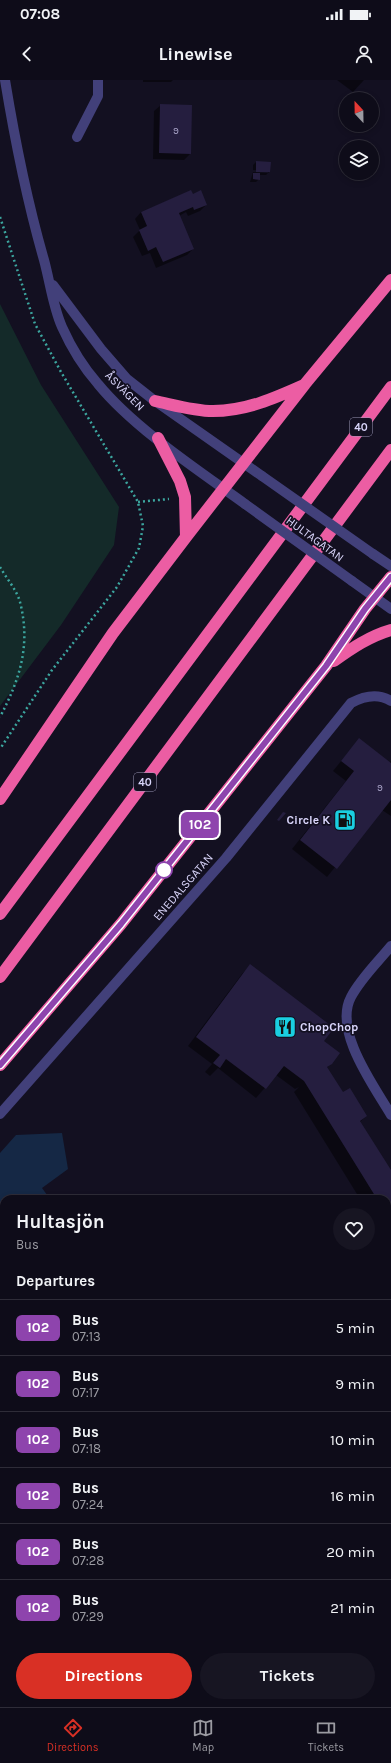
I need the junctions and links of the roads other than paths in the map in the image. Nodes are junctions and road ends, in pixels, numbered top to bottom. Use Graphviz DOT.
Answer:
graph roads {
  1 [pos="5,80"];
  2 [pos="98,80"];
  3 [pos="77,137"];
  4 [pos="49,279"];
  5 [pos="391,280"];
  6 [pos="305,384"];
  7 [pos="391,387"];
  8 [pos="155,401"];
  9 [pos="158,438"];
  10 [pos="391,450"];
  11 [pos="244,463"];
  12 [pos="224,489"];
  13 [pos="186,537"];
  14 [pos="391,566"];
  15 [pos="391,577"];
  16 [pos="375,598"];
  17 [pos="391,609"];
  18 [pos="391,630"];
  19 [pos="326,666"];
  20 [pos="391,701"];
  21 [pos="0,799"];
  22 [pos="0,914"];
  23 [pos="391,946"];
  24 [pos="0,977"];
  25 [pos="0,1065"];
  26 [pos="0,1114"];
  27 [pos="391,1115"];
  1 -- 4 [label="street, ÅSVÄGEN"];
  2 -- 3 [label="street"];
  4 -- 8 [label="street, ÅSVÄGEN"];
  4 -- 9 [label="street, ÅSVÄGEN"];
  5 -- 6 [label="highway"];
  6 -- 8 [label="highway"];
  6 -- 11 [label="highway"];
  7 -- 22 [label="highway, 40"];
  8 -- 11 [label="street, ÅSVÄGEN"];
  9 -- 12 [label="street, ÅSVÄGEN"];
  9 -- 13 [label="highway"];
  10 -- 24 [label="highway, 40"];
  11 -- 12 [label="highway"];
  11 -- 14 [label="street, HULTAGATAN, bridge"];
  12 -- 13 [label="highway"];
  12 -- 16 [label="street, HULTAGATAN, bridge"];
  13 -- 21 [label="highway"];
  15 -- 16 [label="highway"];
  16 -- 17 [label="street, HULTAGATAN"];
  16 -- 19 [label="highway"];
  18 -- 19 [label="highway"];
  19 -- 25 [label="highway"];
  20 -- 26 [label="street, ENEDALSGATAN"];
  23 -- 27 [label="street"];
}
